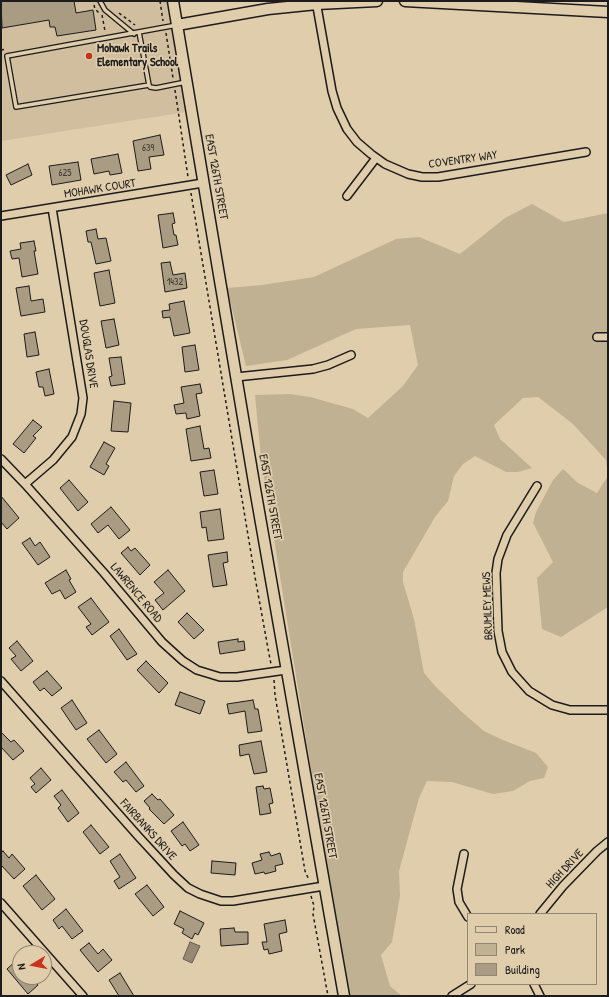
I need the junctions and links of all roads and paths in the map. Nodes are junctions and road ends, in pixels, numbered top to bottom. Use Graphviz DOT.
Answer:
graph roads {
  1 [pos="94,1"];
  2 [pos="100,1"];
  3 [pos="160,1"];
  4 [pos="173,1"];
  5 [pos="377,1"];
  6 [pos="405,1"];
  7 [pos="316,2"];
  8 [pos="117,11"];
  9 [pos="608,12"];
  10 [pos="163,21"];
  11 [pos="135,25"];
  12 [pos="177,25"];
  13 [pos="105,32"];
  14 [pos="139,32"];
  15 [pos="134,34"];
  16 [pos="167,42"];
  17 [pos="9,48"];
  18 [pos="1,50"];
  19 [pos="187,82"];
  20 [pos="149,84"];
  21 [pos="174,84"];
  22 [pos="586,152"];
  23 [pos="376,158"];
  24 [pos="203,183"];
  25 [pos="189,186"];
  26 [pos="347,196"];
  27 [pos="52,208"];
  28 [pos="1,216"];
  29 [pos="597,337"];
  30 [pos="608,337"];
  31 [pos="351,355"];
  32 [pos="236,377"];
  33 [pos="1,459"];
  34 [pos="25,484"];
  35 [pos="537,486"];
  36 [pos="286,670"];
  37 [pos="273,672"];
  38 [pos="1,681"];
  39 [pos="7,688"];
  40 [pos="1,693"];
  41 [pos="608,710"];
  42 [pos="608,842"];
  43 [pos="464,854"];
  44 [pos="324,886"];
  45 [pos="310,888"];
  46 [pos="1,903"];
  47 [pos="541,913"];
  48 [pos="467,914"];
  49 [pos="469,985"];
  50 [pos="534,985"];
  51 [pos="83,996"];
  52 [pos="328,996"];
  53 [pos="344,996"];
  54 [pos="452,996"];
  55 [pos="540,996"];
  1 -- 13 [label="path"];
  2 -- 15 [label="lane"];
  3 -- 10 [label="path"];
  4 -- 12 [label="street, EAST 126TH STREET"];
  5 -- 7 [label="street"];
  6 -- 9 [label="street"];
  7 -- 12 [label="street"];
  7 -- 23 [label="street, COVENTRY WAY"];
  8 -- 11 [label="path"];
  12 -- 14 [label="lane"];
  12 -- 19 [label="street, EAST 126TH STREET"];
  14 -- 15 [label="lane"];
  14 -- 20 [label="lane"];
  15 -- 20 [label="lane"];
  16 -- 21 [label="path"];
  17 -- 18 [label="path"];
  19 -- 21 [label="lane"];
  19 -- 24 [label="street, EAST 126TH STREET"];
  20 -- 21 [label="lane"];
  21 -- 25 [label="path"];
  22 -- 23 [label="street, COVENTRY WAY"];
  23 -- 26 [label="street"];
  24 -- 25 [label="street, MOHAWK COURT"];
  24 -- 32 [label="street, EAST 126TH STREET"];
  25 -- 27 [label="street, MOHAWK COURT"];
  25 -- 37 [label="path"];
  27 -- 28 [label="street, MOHAWK COURT"];
  27 -- 34 [label="street, DOUGLAS DRIVE"];
  29 -- 30 [label="street"];
  31 -- 32 [label="street"];
  32 -- 36 [label="street, EAST 126TH STREET"];
  33 -- 34 [label="street, LAWRENCE ROAD"];
  34 -- 37 [label="street, LAWRENCE ROAD"];
  35 -- 41 [label="street, BRUMLEY MEWS"];
  36 -- 37 [label="street, LAWRENCE ROAD"];
  36 -- 44 [label="street, EAST 126TH STREET"];
  37 -- 45 [label="path"];
  38 -- 39 [label="street, FAIRBANKS DRIVE"];
  39 -- 40 [label="street"];
  39 -- 45 [label="street, FAIRBANKS DRIVE"];
  42 -- 47 [label="street, HIGH DRIVE"];
  43 -- 48 [label="street"];
  44 -- 45 [label="street, FAIRBANKS DRIVE"];
  44 -- 53 [label="street, EAST 126TH STREET"];
  45 -- 52 [label="path"];
  46 -- 51 [label="street"];
  49 -- 54 [label="street"];
  50 -- 55 [label="street"];
}
